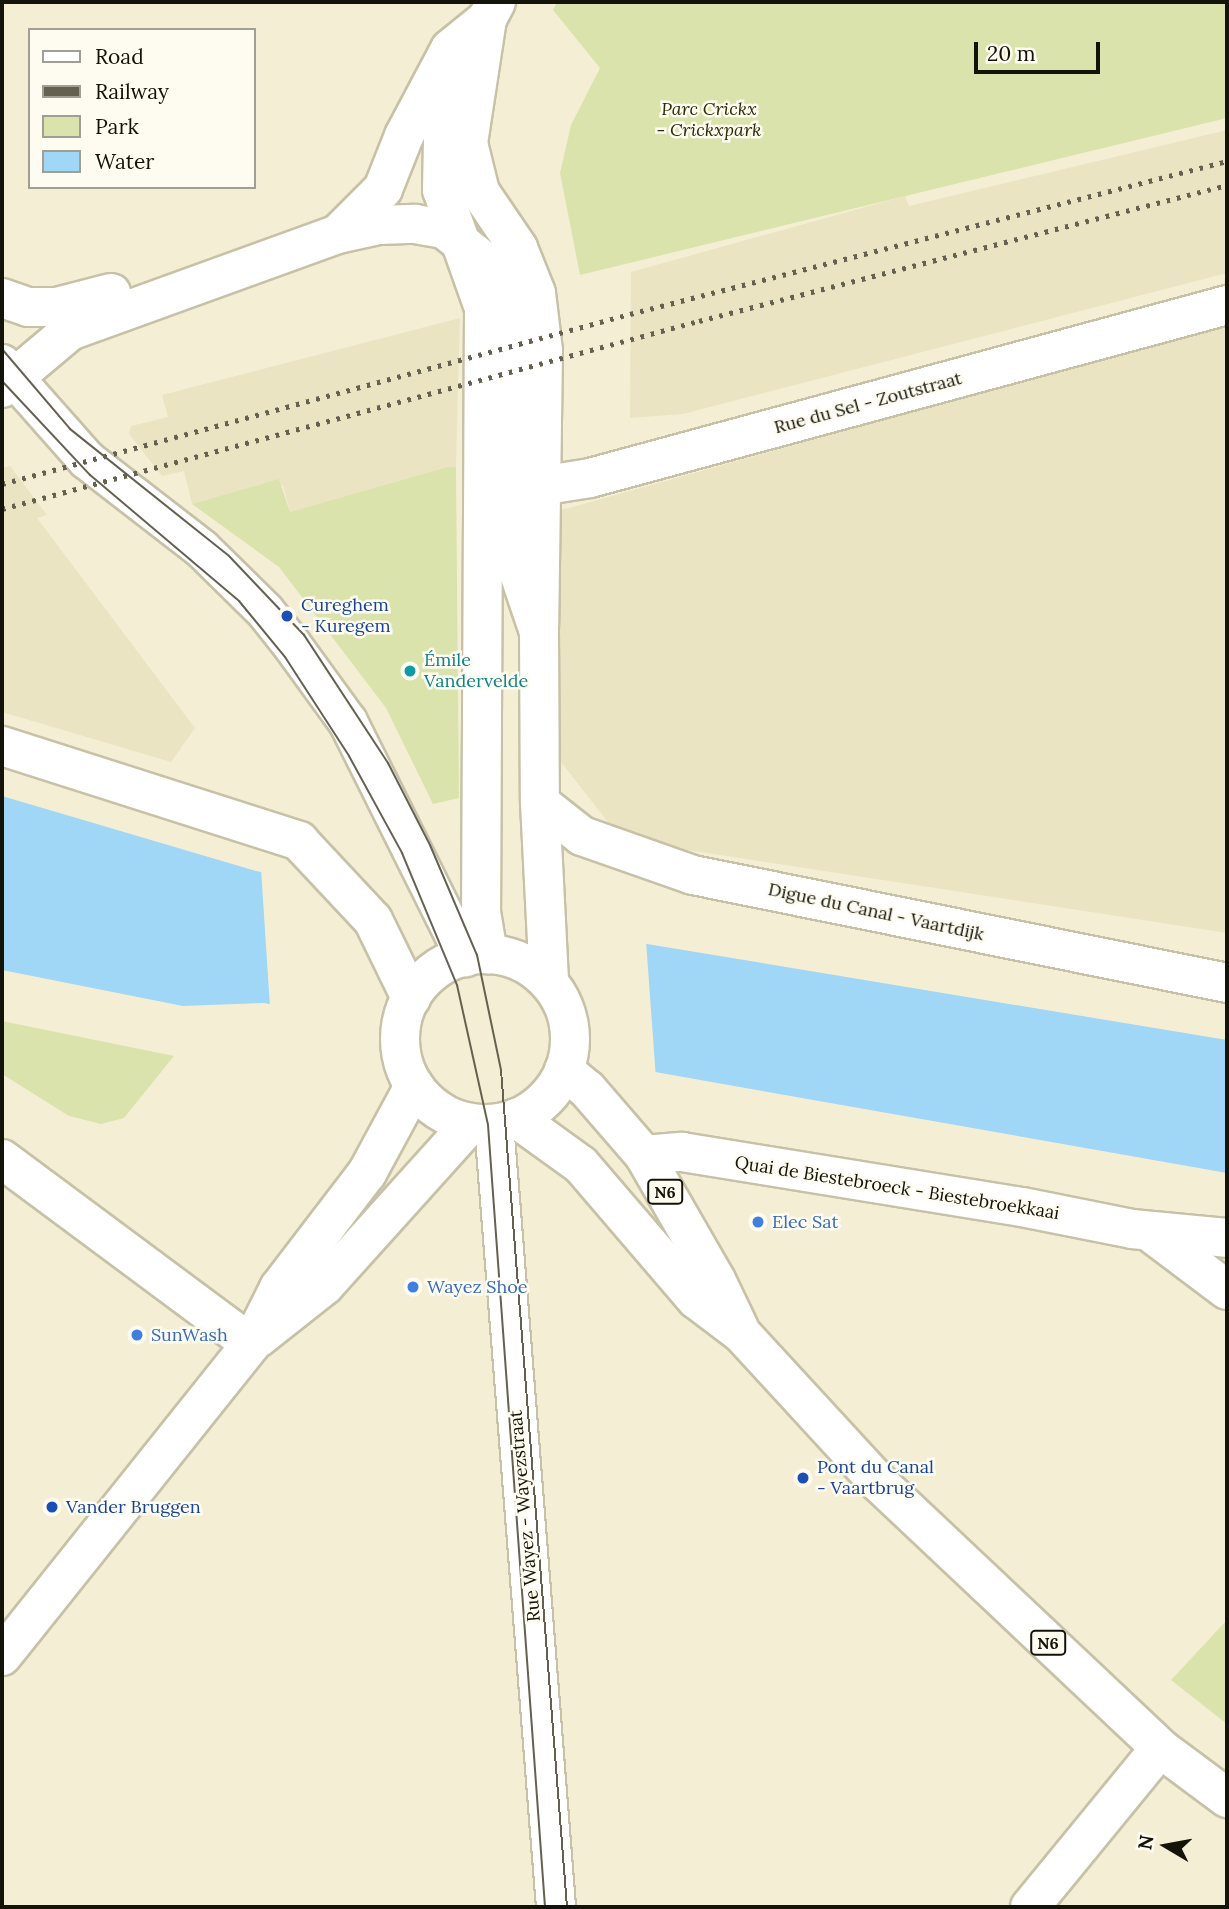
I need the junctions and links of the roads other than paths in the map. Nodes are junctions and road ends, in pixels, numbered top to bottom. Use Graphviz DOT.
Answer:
graph roads {
  1 [pos="491,10"];
  2 [pos="338,234"];
  3 [pos="455,234"];
  4 [pos="164,295"];
  5 [pos="2,298"];
  6 [pos="1227,305"];
  7 [pos="5,377"];
  8 [pos="525,479"];
  9 [pos="2,746"];
  10 [pos="540,803"];
  11 [pos="476,956"];
  12 [pos="549,983"];
  13 [pos="1227,983"];
  14 [pos="411,998"];
  15 [pos="408,1069"];
  16 [pos="561,1076"];
  17 [pos="494,1122"];
  18 [pos="643,1155"];
  19 [pos="2,1159"];
  20 [pos="1150,1232"];
  21 [pos="1227,1238"];
  22 [pos="1227,1290"];
  23 [pos="741,1333"];
  24 [pos="251,1344"];
  25 [pos="2,1656"];
  26 [pos="1160,1748"];
  27 [pos="1227,1798"];
  28 [pos="556,1907"];
  29 [pos="1030,1907"];
  1 -- 2 [label="street"];
  1 -- 3 [label="street"];
  1 -- 8 [label="street"];
  2 -- 3 [label="street"];
  2 -- 4 [label="street"];
  3 -- 8 [label="street"];
  3 -- 11 [label="street"];
  4 -- 5 [label="street"];
  4 -- 7 [label="street"];
  6 -- 8 [label="street, Rue du Sel - Zoutstraat"];
  7 -- 11 [label="street"];
  8 -- 10 [label="street"];
  9 -- 14 [label="street"];
  10 -- 12 [label="street"];
  10 -- 13 [label="street, Digue du Canal - Vaartdijk"];
  11 -- 12 [label="street"];
  11 -- 14 [label="street"];
  12 -- 16 [label="street"];
  14 -- 15 [label="street"];
  15 -- 17 [label="street, N6"];
  15 -- 24 [label="street"];
  16 -- 17 [label="street"];
  16 -- 18 [label="street, N6"];
  17 -- 23 [label="street, N6"];
  17 -- 24 [label="street"];
  17 -- 28 [label="street, Rue Wayez - Wayezstraat"];
  18 -- 20 [label="street, Quai de Biestebroeck - Biestebroekkaai"];
  18 -- 23 [label="street, N6"];
  19 -- 24 [label="street"];
  20 -- 21 [label="street, Quai de Biestebroeck - Biestebroekkaai"];
  20 -- 22 [label="street, Quai de Biestebroeck - Biestebroekkaai"];
  23 -- 26 [label="street, N6"];
  24 -- 25 [label="street"];
  26 -- 27 [label="street, N6"];
  26 -- 29 [label="street"];
}
